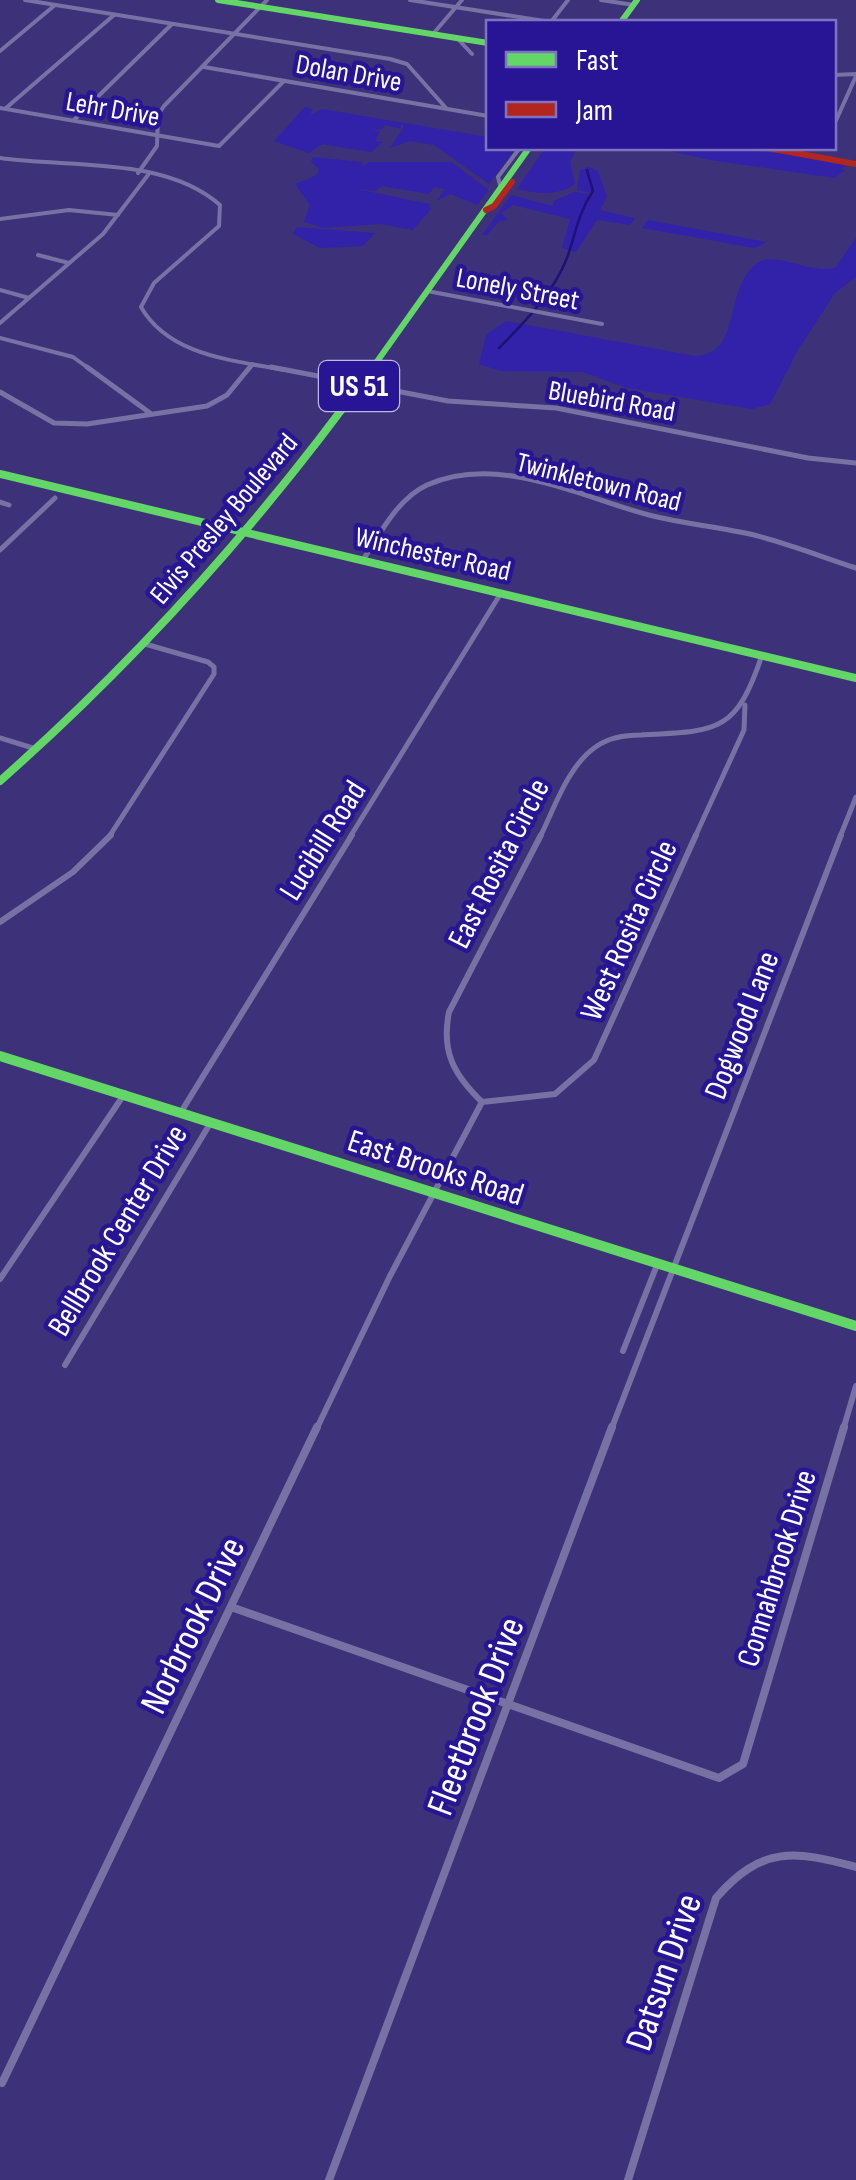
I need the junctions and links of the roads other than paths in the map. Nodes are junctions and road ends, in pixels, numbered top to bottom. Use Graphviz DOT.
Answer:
graph roads {
  1 [pos="26,0"];
  2 [pos="218,0"];
  3 [pos="410,0"];
  4 [pos="462,0"];
  5 [pos="568,0"];
  6 [pos="601,0"];
  7 [pos="635,2"];
  8 [pos="264,3"];
  9 [pos="55,5"];
  10 [pos="456,7"];
  11 [pos="114,14"];
  12 [pos="538,20"];
  13 [pos="553,20"];
  14 [pos="173,24"];
  15 [pos="236,34"];
  16 [pos="433,34"];
  17 [pos="457,38"];
  18 [pos="486,43"];
  19 [pos="0,51"];
  20 [pos="472,54"];
  21 [pos="204,68"];
  22 [pos="856,75"];
  23 [pos="284,81"];
  24 [pos="845,98"];
  25 [pos="856,100"];
  26 [pos="446,108"];
  27 [pos="3,109"];
  28 [pos="486,116"];
  29 [pos="836,119"];
  30 [pos="73,121"];
  31 [pos="162,136"];
  32 [pos="528,150"];
  33 [pos="529,150"];
  34 [pos="812,151"];
  35 [pos="0,158"];
  36 [pos="10,161"];
  37 [pos="856,164"];
  38 [pos="0,166"];
  39 [pos="137,174"];
  40 [pos="148,175"];
  41 [pos="486,210"];
  42 [pos="118,215"];
  43 [pos="0,219"];
  44 [pos="38,256"];
  45 [pos="70,263"];
  46 [pos="0,290"];
  47 [pos="427,291"];
  48 [pos="30,298"];
  49 [pos="0,323"];
  50 [pos="602,324"];
  51 [pos="0,338"];
  52 [pos="253,364"];
  53 [pos="359,387"];
  54 [pos="0,392"];
  55 [pos="151,413"];
  56 [pos="856,463"];
  57 [pos="0,474"];
  58 [pos="55,498"];
  59 [pos="0,502"];
  60 [pos="9,504"];
  61 [pos="247,532"];
  62 [pos="0,549"];
  63 [pos="363,560"];
  64 [pos="856,568"];
  65 [pos="501,593"];
  66 [pos="145,644"];
  67 [pos="762,655"];
  68 [pos="856,678"];
  69 [pos="746,702"];
  70 [pos="0,738"];
  71 [pos="36,749"];
  72 [pos="0,781"];
  73 [pos="856,797"];
  74 [pos="0,922"];
  75 [pos="0,1056"];
  76 [pos="124,1094"];
  77 [pos="482,1102"];
  78 [pos="182,1112"];
  79 [pos="211,1121"];
  80 [pos="434,1192"];
  81 [pos="657,1266"];
  82 [pos="672,1270"];
  83 [pos="0,1279"];
  84 [pos="648,1288"];
  85 [pos="664,1293"];
  86 [pos="856,1326"];
  87 [pos="623,1351"];
  88 [pos="65,1365"];
  89 [pos="856,1386"];
  90 [pos="231,1607"];
  91 [pos="510,1703"];
  92 [pos="856,1867"];
  93 [pos="2,2083"];
  94 [pos="329,2180"];
  95 [pos="628,2180"];
  1 -- 9 [label="street"];
  2 -- 8 [label="main road"];
  3 -- 10 [label="street"];
  4 -- 10 [label="street"];
  5 -- 13 [label="street"];
  6 -- 7 [label="street"];
  8 -- 15 [label="street"];
  8 -- 16 [label="main road"];
  9 -- 11 [label="street"];
  9 -- 19 [label="street"];
  10 -- 12 [label="street"];
  10 -- 16 [label="street"];
  11 -- 14 [label="street"];
  11 -- 27 [label="street"];
  14 -- 15 [label="street"];
  14 -- 30 [label="street"];
  15 -- 21 [label="street"];
  15 -- 26 [label="street"];
  16 -- 17 [label="main road"];
  17 -- 18 [label="main road"];
  17 -- 20 [label="street"];
  21 -- 23 [label="street, Dolan Drive"];
  21 -- 31 [label="street"];
  22 -- 24 [label="street"];
  23 -- 26 [label="street, Dolan Drive"];
  23 -- 31 [label="street, Lehr Drive"];
  24 -- 25 [label="street"];
  24 -- 29 [label="street"];
  26 -- 28 [label="street, Dolan Drive"];
  27 -- 30 [label="street, Lehr Drive"];
  30 -- 31 [label="street, Lehr Drive"];
  31 -- 39 [label="street"];
  32 -- 41 [label="main road, Elvis Presley Boulevard / US 51"];
  33 -- 41 [label="main road, Elvis Presley Boulevard / US 51"];
  34 -- 37 [label="main road"];
  35 -- 36 [label="street"];
  36 -- 38 [label="street"];
  36 -- 39 [label="street"];
  39 -- 40 [label="street"];
  40 -- 42 [label="street"];
  40 -- 52 [label="street, Bluebird Road"];
  41 -- 47 [label="main road, Elvis Presley Boulevard / US 51"];
  42 -- 43 [label="street"];
  42 -- 45 [label="street"];
  44 -- 45 [label="street"];
  45 -- 48 [label="street"];
  46 -- 48 [label="street"];
  47 -- 50 [label="street, Lonely Street"];
  47 -- 53 [label="main road, Elvis Presley Boulevard / US 51"];
  48 -- 49 [label="street"];
  51 -- 55 [label="street"];
  52 -- 53 [label="street, Bluebird Road"];
  52 -- 55 [label="street"];
  53 -- 56 [label="street, Bluebird Road"];
  53 -- 61 [label="main road, Elvis Presley Boulevard / US 51"];
  54 -- 55 [label="street"];
  57 -- 61 [label="main road, Winchester Road"];
  58 -- 62 [label="street"];
  59 -- 60 [label="street"];
  61 -- 63 [label="main road, Winchester Road"];
  61 -- 66 [label="main road, Elvis Presley Boulevard / US 51"];
  63 -- 64 [label="street, Twinkletown Road"];
  63 -- 65 [label="main road, Winchester Road"];
  65 -- 67 [label="main road, Winchester Road"];
  65 -- 78 [label="street, Lucibill Road"];
  66 -- 71 [label="main road, Elvis Presley Boulevard / US 51"];
  66 -- 74 [label="street"];
  67 -- 68 [label="main road, Winchester Road"];
  67 -- 69 [label="street"];
  69 -- 77 [label="street, West Rosita Circle"];
  69 -- 77 [label="street, East Rosita Circle"];
  70 -- 71 [label="street"];
  71 -- 72 [label="main road, Elvis Presley Boulevard / US 51"];
  73 -- 82 [label="street, Dogwood Lane"];
  75 -- 76 [label="main road, East Brooks Road"];
  76 -- 78 [label="main road, East Brooks Road"];
  76 -- 83 [label="street"];
  77 -- 80 [label="street"];
  78 -- 79 [label="main road, East Brooks Road"];
  79 -- 80 [label="main road, East Brooks Road"];
  79 -- 88 [label="street, Bellbrook Center Drive"];
  80 -- 81 [label="main road, East Brooks Road"];
  80 -- 90 [label="street, Norbrook Drive"];
  81 -- 82 [label="main road, East Brooks Road"];
  81 -- 84 [label="street"];
  82 -- 85 [label="street, Fleetbrook Drive"];
  82 -- 86 [label="main road, East Brooks Road"];
  84 -- 85 [label="street"];
  84 -- 87 [label="street"];
  85 -- 91 [label="street, Fleetbrook Drive"];
  89 -- 91 [label="street, Connahbrook Drive"];
  90 -- 91 [label="street"];
  90 -- 93 [label="street, Norbrook Drive"];
  91 -- 94 [label="street, Fleetbrook Drive"];
  92 -- 95 [label="street, Datsun Drive"];
}
